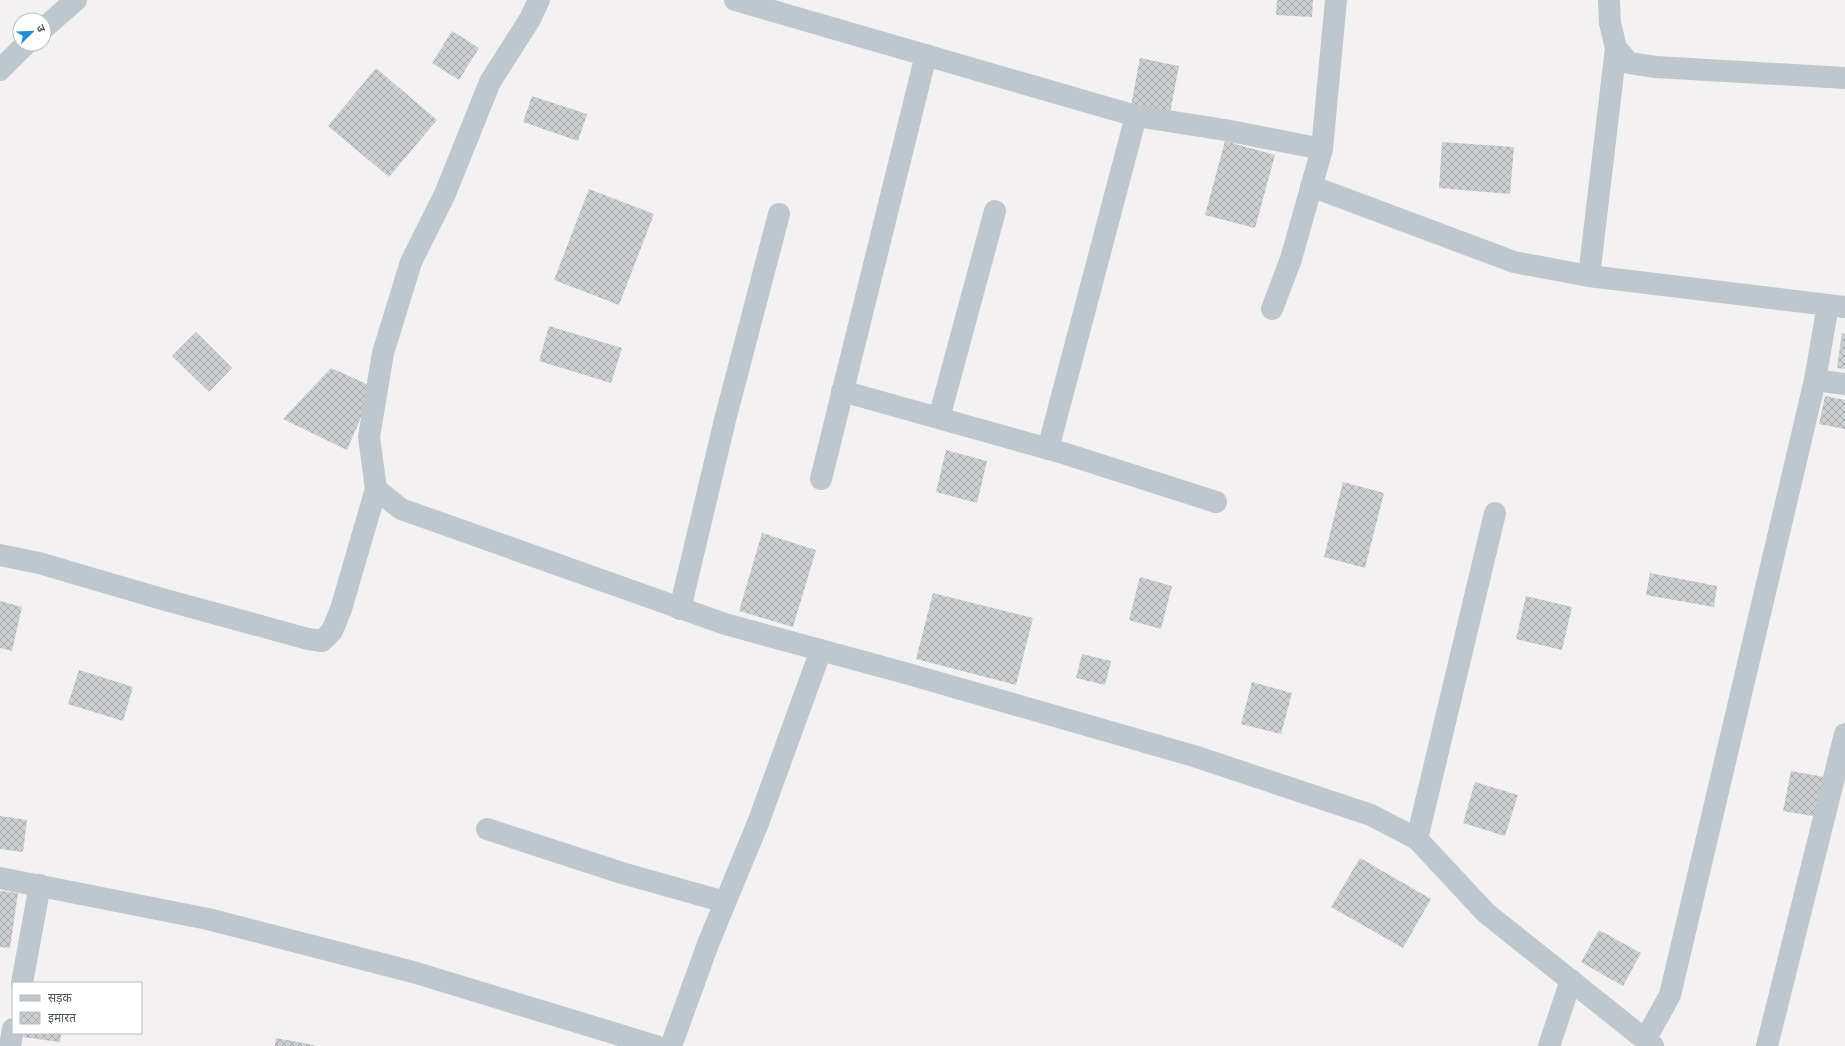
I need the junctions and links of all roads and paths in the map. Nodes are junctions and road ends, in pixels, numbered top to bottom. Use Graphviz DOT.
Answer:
graph roads {
  1 [pos="76,0"];
  2 [pos="539,0"];
  3 [pos="735,0"];
  4 [pos="1336,0"];
  5 [pos="1609,0"];
  6 [pos="52,21"];
  7 [pos="1616,48"];
  8 [pos="12,52"];
  9 [pos="926,55"];
  10 [pos="0,70"];
  11 [pos="1845,78"];
  12 [pos="1136,116"];
  13 [pos="1322,149"];
  14 [pos="1311,186"];
  15 [pos="995,211"];
  16 [pos="779,214"];
  17 [pos="1590,276"];
  18 [pos="1837,306"];
  19 [pos="1272,309"];
  20 [pos="1815,380"];
  21 [pos="1845,384"];
  22 [pos="842,391"];
  23 [pos="938,418"];
  24 [pos="1048,449"];
  25 [pos="821,479"];
  26 [pos="376,489"];
  27 [pos="1216,502"];
  28 [pos="1495,513"];
  29 [pos="0,555"];
  30 [pos="680,609"];
  31 [pos="821,650"];
  32 [pos="1845,734"];
  33 [pos="487,829"];
  34 [pos="1417,839"];
  35 [pos="0,878"];
  36 [pos="40,885"];
  37 [pos="725,902"];
  38 [pos="1571,980"];
  39 [pos="22,982"];
  40 [pos="12,1034"];
  41 [pos="1649,1043"];
  42 [pos="10,1046"];
  43 [pos="656,1046"];
  44 [pos="671,1046"];
  45 [pos="1549,1046"];
  46 [pos="1767,1046"];
  1 -- 6 [label="street"];
  2 -- 26 [label="street"];
  3 -- 9 [label="street"];
  4 -- 13 [label="street"];
  5 -- 7 [label="street"];
  7 -- 11 [label="street"];
  7 -- 17 [label="street"];
  8 -- 10 [label="street"];
  9 -- 12 [label="street"];
  9 -- 22 [label="street"];
  12 -- 13 [label="street"];
  12 -- 24 [label="street"];
  13 -- 14 [label="street"];
  14 -- 17 [label="street"];
  14 -- 19 [label="street"];
  15 -- 23 [label="street"];
  16 -- 30 [label="street"];
  17 -- 18 [label="street"];
  18 -- 20 [label="street"];
  20 -- 21 [label="street"];
  20 -- 41 [label="street"];
  22 -- 23 [label="street"];
  22 -- 25 [label="street"];
  23 -- 24 [label="street"];
  24 -- 27 [label="street"];
  26 -- 29 [label="street"];
  26 -- 30 [label="street"];
  28 -- 34 [label="street"];
  30 -- 31 [label="street"];
  31 -- 34 [label="street"];
  31 -- 37 [label="street"];
  32 -- 46 [label="street"];
  33 -- 37 [label="street"];
  34 -- 38 [label="street"];
  35 -- 36 [label="street"];
  36 -- 39 [label="street"];
  36 -- 43 [label="street"];
  37 -- 44 [label="street"];
  38 -- 41 [label="street"];
  38 -- 45 [label="street"];
  40 -- 42 [label="street"];
}
